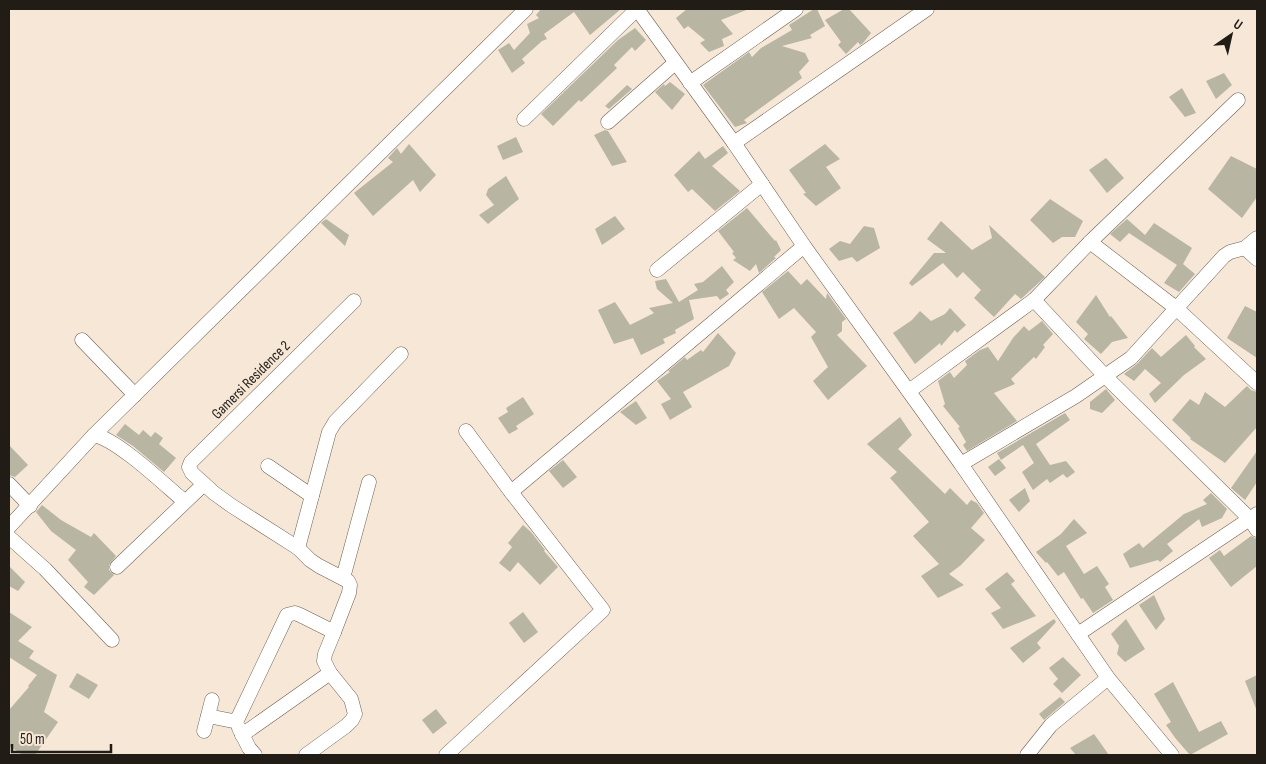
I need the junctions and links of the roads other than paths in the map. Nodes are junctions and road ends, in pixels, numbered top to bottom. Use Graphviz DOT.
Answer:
graph roads {
  1 [pos="526,9"];
  2 [pos="637,9"];
  3 [pos="796,9"];
  4 [pos="927,9"];
  5 [pos="675,63"];
  6 [pos="690,83"];
  7 [pos="1238,100"];
  8 [pos="524,119"];
  9 [pos="608,122"];
  10 [pos="734,143"];
  11 [pos="762,184"];
  12 [pos="1257,238"];
  13 [pos="1090,242"];
  14 [pos="804,246"];
  15 [pos="1245,248"];
  16 [pos="1257,259"];
  17 [pos="657,270"];
  18 [pos="1034,300"];
  19 [pos="354,301"];
  20 [pos="1176,308"];
  21 [pos="82,340"];
  22 [pos="401,354"];
  23 [pos="1106,376"];
  24 [pos="1257,383"];
  25 [pos="909,391"];
  26 [pos="136,396"];
  27 [pos="466,431"];
  28 [pos="94,435"];
  29 [pos="961,464"];
  30 [pos="268,466"];
  31 [pos="369,482"];
  32 [pos="9,484"];
  33 [pos="204,484"];
  34 [pos="511,492"];
  35 [pos="312,496"];
  36 [pos="184,501"];
  37 [pos="30,506"];
  38 [pos="1255,521"];
  39 [pos="9,527"];
  40 [pos="9,537"];
  41 [pos="298,548"];
  42 [pos="117,567"];
  43 [pos="344,578"];
  44 [pos="334,632"];
  45 [pos="1078,634"];
  46 [pos="112,640"];
  47 [pos="330,673"];
  48 [pos="1108,678"];
  49 [pos="212,700"];
  50 [pos="208,716"];
  51 [pos="236,720"];
  52 [pos="204,731"];
  53 [pos="242,735"];
  54 [pos="255,755"];
  55 [pos="306,755"];
  56 [pos="446,755"];
  57 [pos="1027,755"];
  58 [pos="1172,755"];
  1 -- 26 [label="street"];
  2 -- 5 [label="street"];
  2 -- 8 [label="street"];
  3 -- 6 [label="street"];
  4 -- 10 [label="street"];
  5 -- 6 [label="street"];
  5 -- 9 [label="street"];
  6 -- 10 [label="street"];
  7 -- 13 [label="street"];
  10 -- 11 [label="street"];
  11 -- 14 [label="street"];
  11 -- 17 [label="street"];
  12 -- 15 [label="street"];
  13 -- 18 [label="street"];
  13 -- 20 [label="street"];
  14 -- 25 [label="street"];
  14 -- 34 [label="street"];
  15 -- 16 [label="street"];
  15 -- 20 [label="street"];
  18 -- 23 [label="street"];
  18 -- 25 [label="street"];
  19 -- 33 [label="street, Gamersi Residence 2"];
  20 -- 23 [label="street"];
  20 -- 24 [label="street"];
  21 -- 26 [label="street"];
  22 -- 35 [label="street"];
  23 -- 29 [label="street"];
  23 -- 38 [label="street"];
  25 -- 29 [label="street"];
  26 -- 28 [label="street"];
  27 -- 34 [label="street"];
  28 -- 36 [label="street"];
  28 -- 37 [label="street"];
  29 -- 45 [label="street"];
  30 -- 35 [label="street"];
  31 -- 43 [label="street"];
  32 -- 37 [label="street"];
  33 -- 36 [label="street"];
  33 -- 41 [label="street, Gamersi Residence 2"];
  34 -- 56 [label="street"];
  35 -- 41 [label="street"];
  36 -- 42 [label="street"];
  37 -- 39 [label="street"];
  38 -- 45 [label="street"];
  40 -- 46 [label="street"];
  41 -- 43 [label="street, Gamersi Residence 2"];
  43 -- 44 [label="street"];
  44 -- 47 [label="street"];
  44 -- 51 [label="street"];
  45 -- 48 [label="street"];
  47 -- 53 [label="street"];
  47 -- 55 [label="street"];
  48 -- 57 [label="street"];
  48 -- 58 [label="street"];
  49 -- 50 [label="street"];
  50 -- 51 [label="street"];
  50 -- 52 [label="street"];
  51 -- 53 [label="street"];
  53 -- 54 [label="street"];
}
